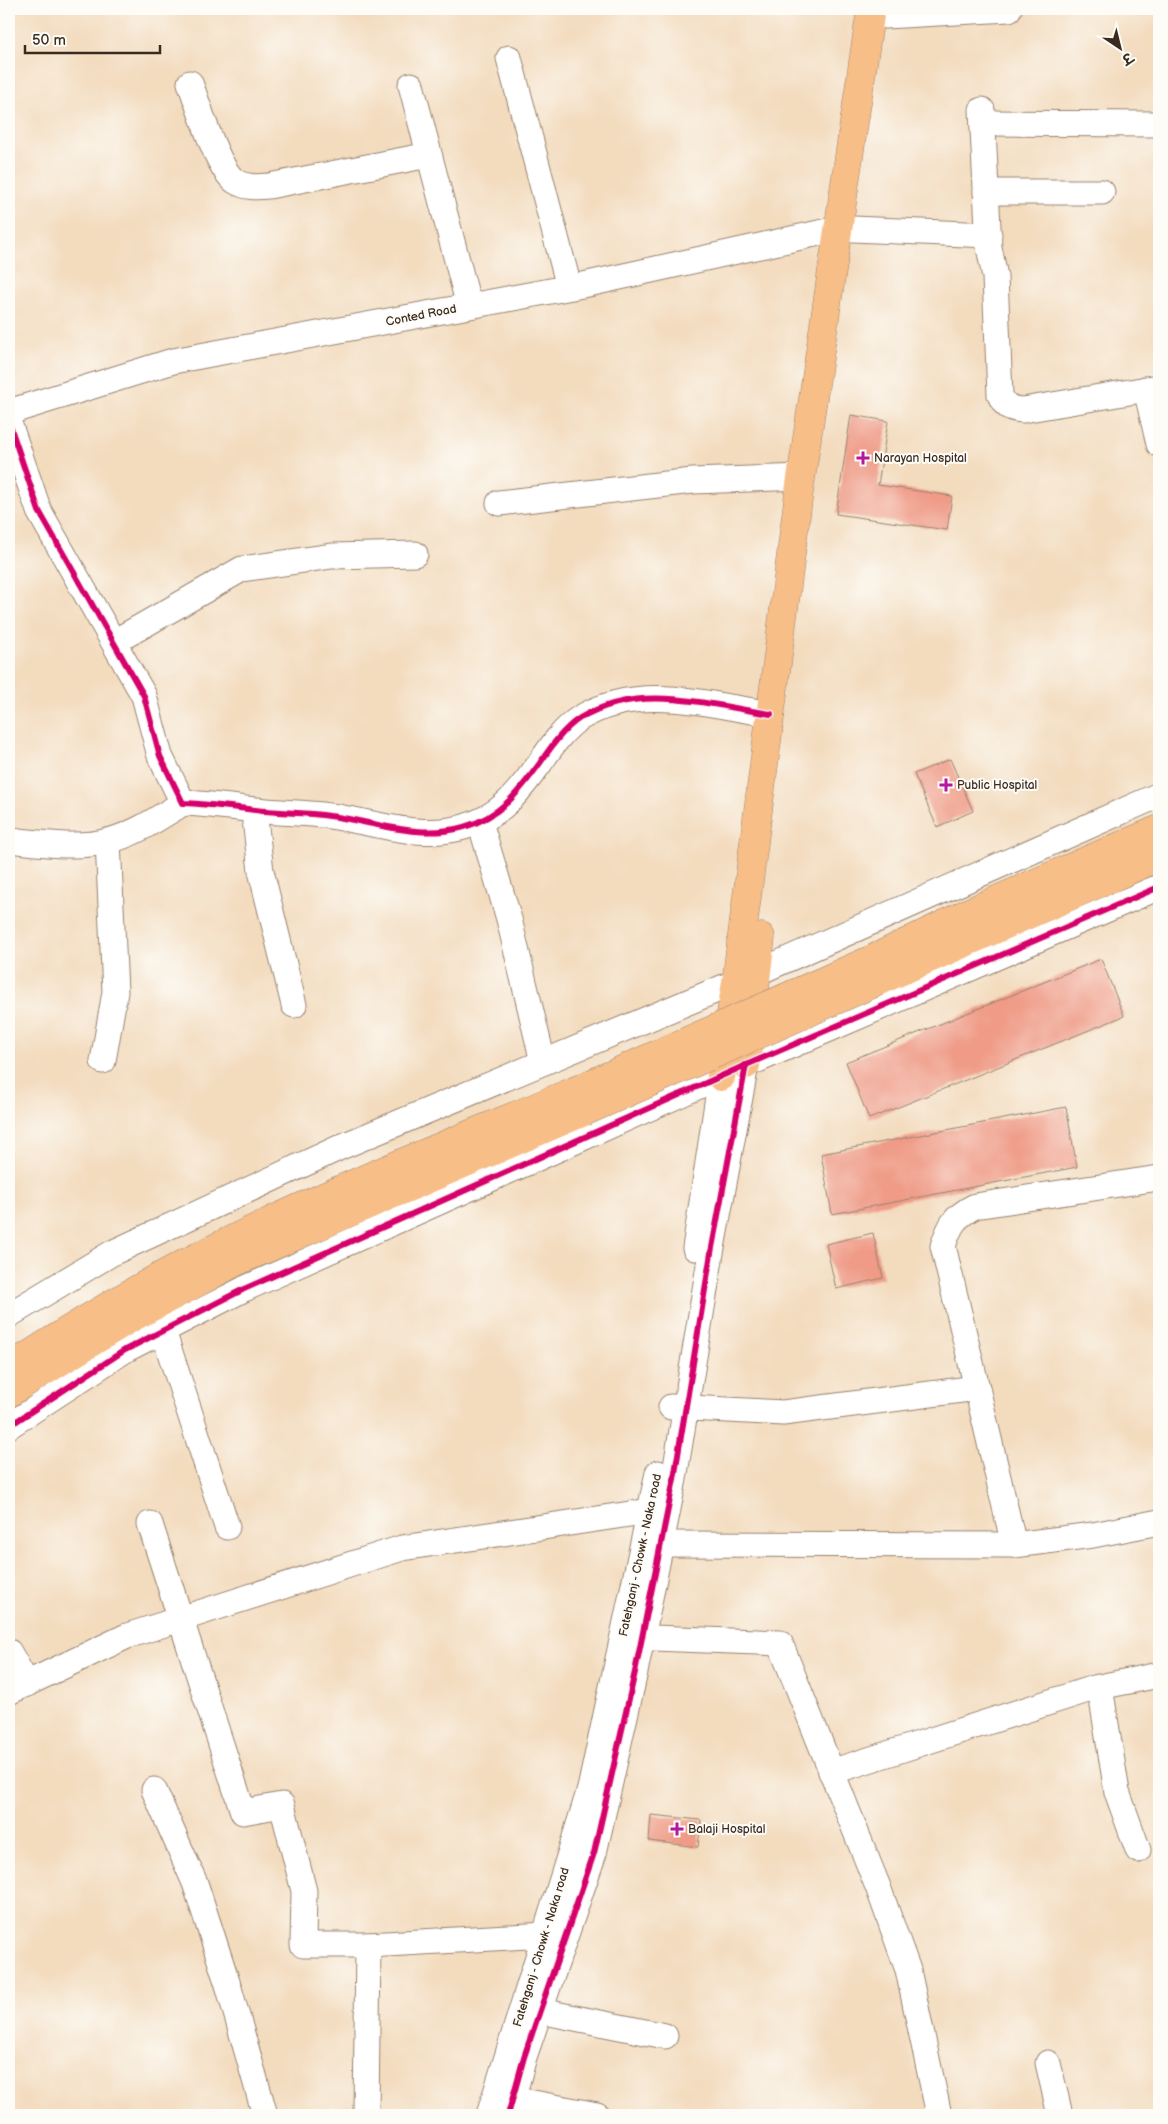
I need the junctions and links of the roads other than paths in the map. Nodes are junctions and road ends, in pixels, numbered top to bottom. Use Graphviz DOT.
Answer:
graph roads {
  1 [pos="1009,9"];
  2 [pos="881,11"];
  3 [pos="509,58"];
  4 [pos="190,83"];
  5 [pos="411,85"];
  6 [pos="1159,124"];
  7 [pos="429,155"];
  8 [pos="986,192"];
  9 [pos="1102,192"];
  10 [pos="845,229"];
  11 [pos="989,235"];
  12 [pos="569,288"];
  13 [pos="469,306"];
  14 [pos="1153,388"];
  15 [pos="9,412"];
  16 [pos="9,422"];
  17 [pos="1159,444"];
  18 [pos="802,476"];
  19 [pos="499,503"];
  20 [pos="415,554"];
  21 [pos="114,642"];
  22 [pos="771,714"];
  23 [pos="1159,796"];
  24 [pos="183,803"];
  25 [pos="254,810"];
  26 [pos="480,822"];
  27 [pos="1159,830"];
  28 [pos="9,840"];
  29 [pos="108,841"];
  30 [pos="1159,858"];
  31 [pos="1159,887"];
  32 [pos="873,971"];
  33 [pos="746,978"];
  34 [pos="294,1005"];
  35 [pos="103,1061"];
  36 [pos="543,1062"];
  37 [pos="746,1066"];
  38 [pos="721,1077"];
  39 [pos="579,1101"];
  40 [pos="1159,1178"];
  41 [pos="9,1315"];
  42 [pos="163,1331"];
  43 [pos="9,1368"];
  44 [pos="977,1388"];
  45 [pos="9,1393"];
  46 [pos="678,1408"];
  47 [pos="9,1426"];
  48 [pos="650,1511"];
  49 [pos="1159,1522"];
  50 [pos="150,1524"];
  51 [pos="227,1527"];
  52 [pos="652,1544"];
  53 [pos="1014,1545"];
  54 [pos="180,1619"];
  55 [pos="633,1637"];
  56 [pos="9,1652"];
  57 [pos="1159,1675"];
  58 [pos="1100,1687"];
  59 [pos="18,1688"];
  60 [pos="831,1772"];
  61 [pos="154,1790"];
  62 [pos="1138,1850"];
  63 [pos="545,1935"];
  64 [pos="368,1945"];
  65 [pos="531,2009"];
  66 [pos="665,2036"];
  67 [pos="1048,2063"];
  68 [pos="510,2107"];
  69 [pos="265,2115"];
  70 [pos="366,2115"];
  71 [pos="489,2115"];
  72 [pos="597,2115"];
  73 [pos="938,2115"];
  74 [pos="1060,2115"];
  1 -- 2 [label="street"];
  2 -- 10 [label="highway"];
  3 -- 12 [label="street"];
  4 -- 7 [label="street"];
  5 -- 7 [label="street"];
  6 -- 8 [label="street"];
  7 -- 13 [label="street"];
  8 -- 9 [label="street"];
  8 -- 11 [label="street"];
  10 -- 11 [label="street, Conted Road"];
  10 -- 12 [label="street, Conted Road"];
  10 -- 18 [label="highway"];
  10 -- 33 [label="highway"];
  11 -- 14 [label="street"];
  12 -- 13 [label="street, Conted Road"];
  13 -- 15 [label="street, Conted Road"];
  14 -- 17 [label="street"];
  16 -- 21 [label="street"];
  18 -- 19 [label="street"];
  18 -- 22 [label="highway"];
  20 -- 21 [label="street"];
  21 -- 24 [label="street"];
  22 -- 26 [label="street"];
  22 -- 33 [label="highway"];
  23 -- 33 [label="street"];
  24 -- 25 [label="street"];
  24 -- 29 [label="street"];
  25 -- 26 [label="street"];
  25 -- 34 [label="street"];
  26 -- 36 [label="street"];
  27 -- 32 [label="highway"];
  28 -- 29 [label="street"];
  29 -- 35 [label="street"];
  30 -- 32 [label="highway"];
  31 -- 37 [label="street"];
  32 -- 39 [label="highway, bridge"];
  33 -- 36 [label="street"];
  33 -- 37 [label="highway"];
  33 -- 38 [label="highway, Fatehganj - Chowk - Naka road"];
  36 -- 41 [label="street"];
  37 -- 38 [label="street"];
  37 -- 46 [label="street"];
  38 -- 42 [label="street"];
  38 -- 46 [label="street, Fatehganj - Chowk - Naka road"];
  39 -- 43 [label="highway"];
  39 -- 45 [label="highway"];
  40 -- 44 [label="street"];
  42 -- 47 [label="street"];
  42 -- 51 [label="street"];
  44 -- 46 [label="street"];
  44 -- 53 [label="street"];
  46 -- 48 [label="street, Fatehganj - Chowk - Naka road"];
  46 -- 52 [label="street"];
  48 -- 52 [label="street, Fatehganj - Chowk - Naka road"];
  48 -- 54 [label="street"];
  49 -- 53 [label="street"];
  50 -- 54 [label="street"];
  52 -- 53 [label="street"];
  52 -- 55 [label="street"];
  54 -- 59 [label="street"];
  54 -- 64 [label="street"];
  55 -- 60 [label="street"];
  55 -- 63 [label="street, Fatehganj - Chowk - Naka road"];
  55 -- 65 [label="street"];
  56 -- 59 [label="street"];
  57 -- 58 [label="street"];
  58 -- 60 [label="street"];
  58 -- 62 [label="street"];
  60 -- 73 [label="street"];
  61 -- 69 [label="street"];
  63 -- 64 [label="street"];
  63 -- 65 [label="street, Fatehganj - Chowk - Naka road"];
  64 -- 70 [label="street"];
  65 -- 66 [label="street"];
  65 -- 68 [label="street"];
  65 -- 71 [label="street, Fatehganj - Chowk - Naka road"];
  67 -- 74 [label="street"];
  68 -- 72 [label="street"];
}
